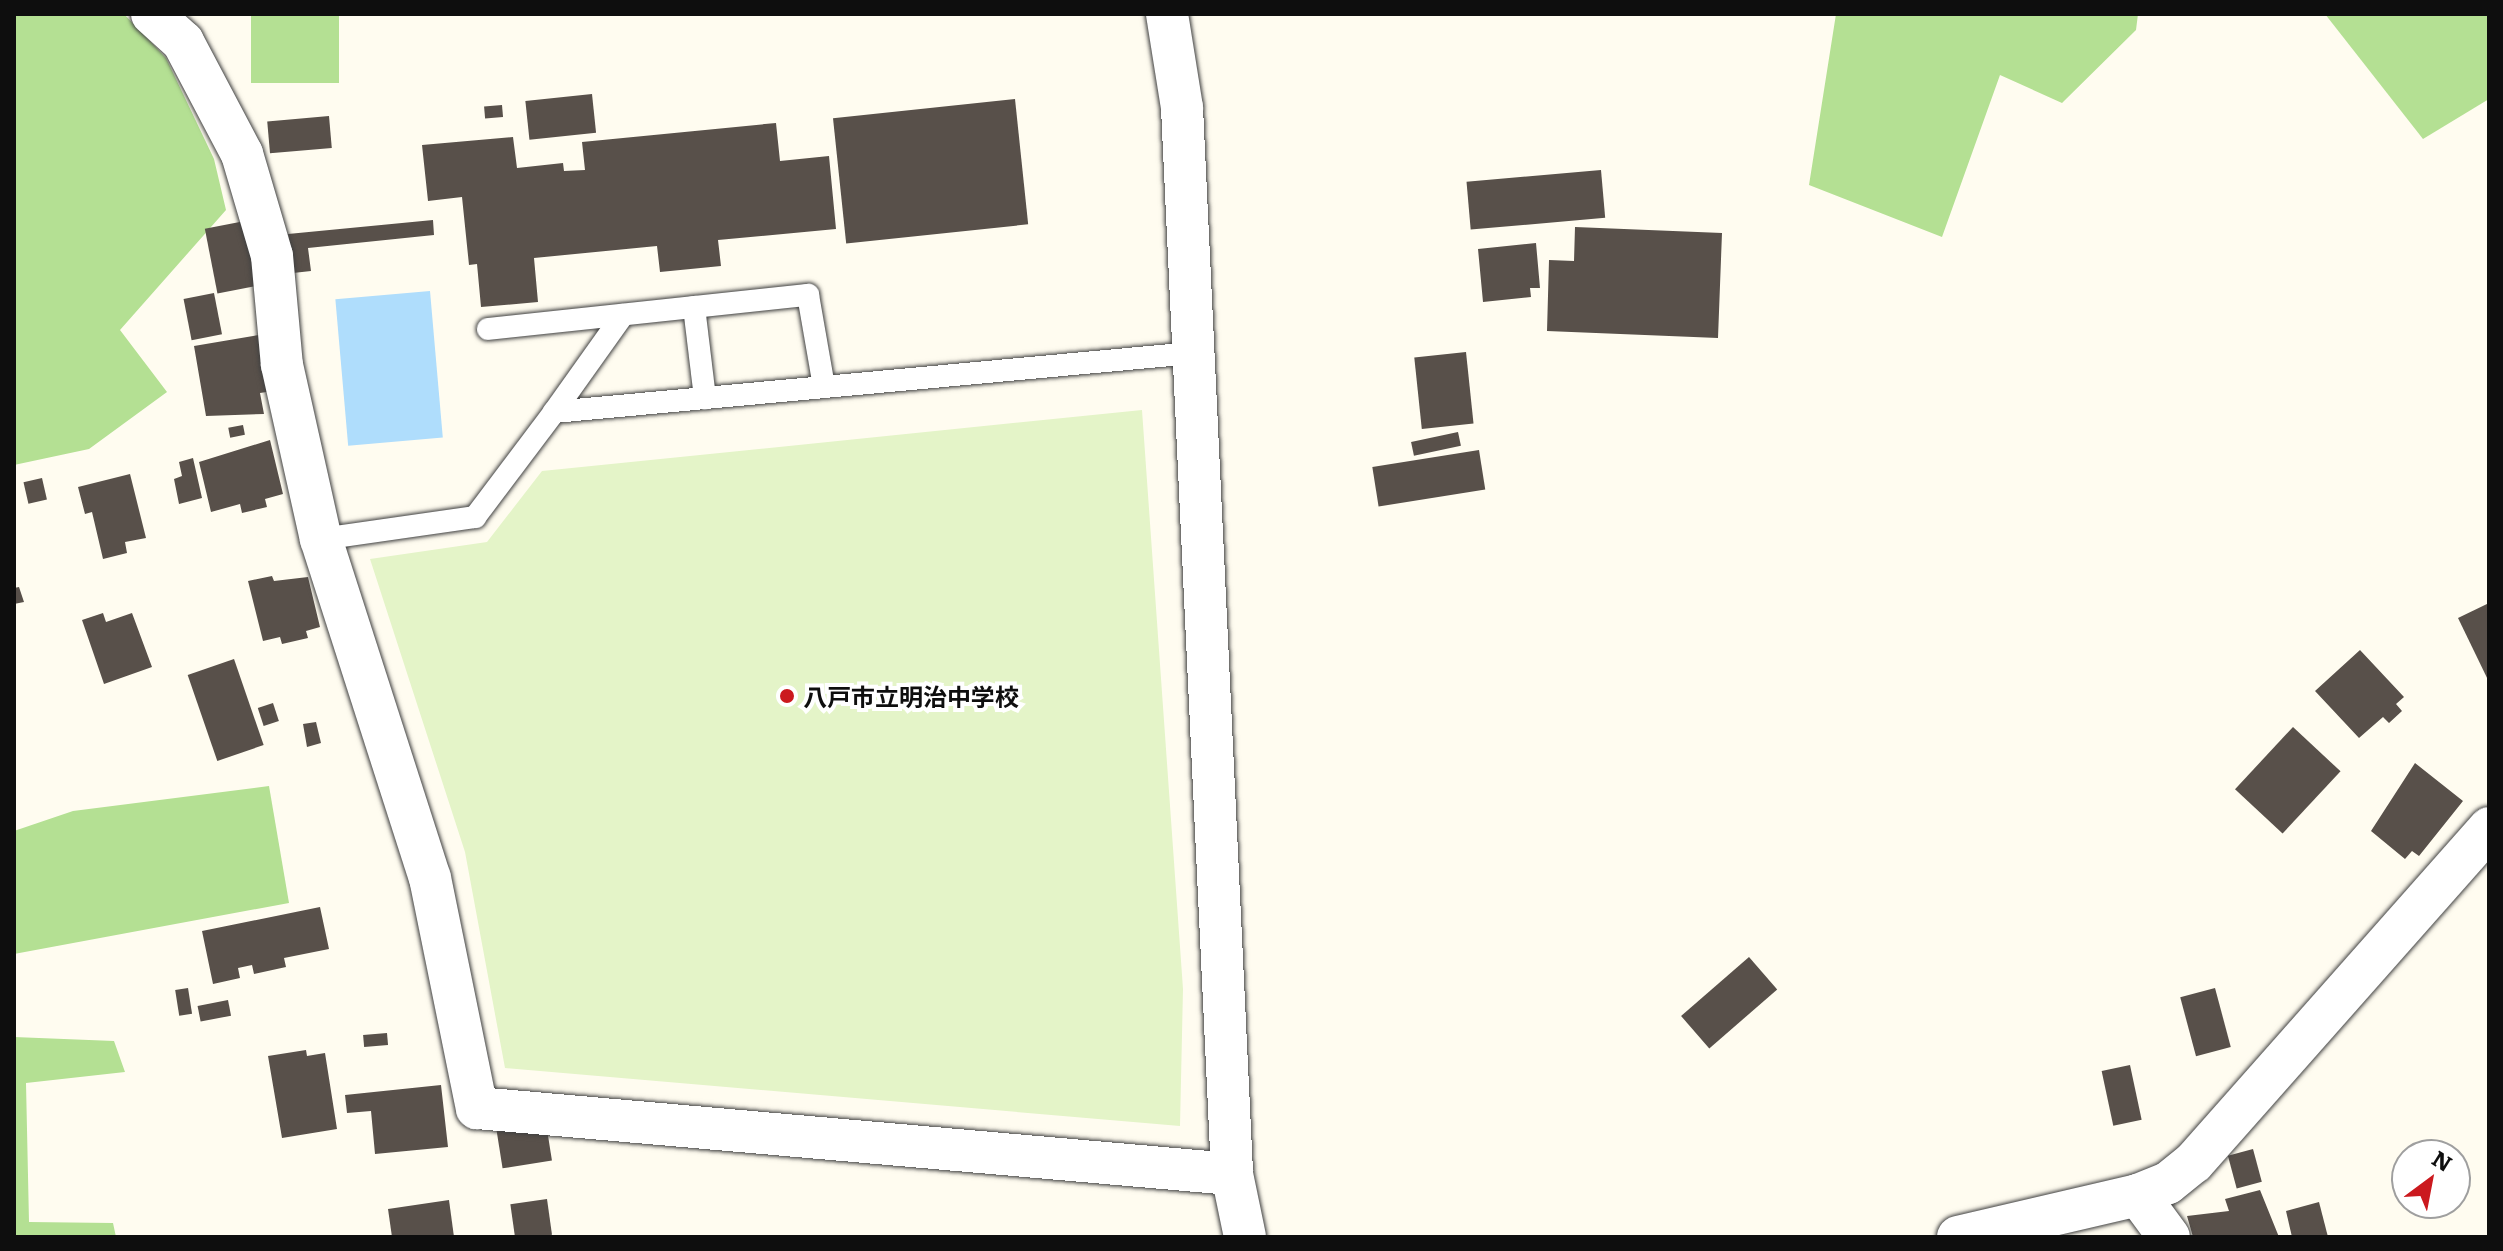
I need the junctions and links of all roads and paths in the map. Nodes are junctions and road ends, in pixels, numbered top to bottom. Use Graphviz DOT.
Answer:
graph roads {
  1 [pos="152,14"];
  2 [pos="1167,14"];
  3 [pos="694,307"];
  4 [pos="623,315"];
  5 [pos="488,329"];
  6 [pos="1193,353"];
  7 [pos="824,387"];
  8 [pos="705,398"];
  9 [pos="554,412"];
  10 [pos="321,539"];
  11 [pos="2489,828"];
  12 [pos="1232,1174"];
  13 [pos="2138,1195"];
  14 [pos="1245,1237"];
  15 [pos="1958,1237"];
  16 [pos="2169,1237"];
  1 -- 10 [label="street"];
  2 -- 6 [label="street"];
  3 -- 4 [label="lane"];
  3 -- 7 [label="lane"];
  3 -- 8 [label="lane"];
  4 -- 5 [label="lane"];
  4 -- 9 [label="lane"];
  6 -- 7 [label="lane"];
  6 -- 12 [label="street"];
  7 -- 8 [label="lane"];
  8 -- 9 [label="lane"];
  9 -- 10 [label="lane"];
  10 -- 12 [label="street"];
  11 -- 13 [label="street"];
  12 -- 14 [label="street"];
  13 -- 15 [label="street"];
  13 -- 16 [label="street"];
}
